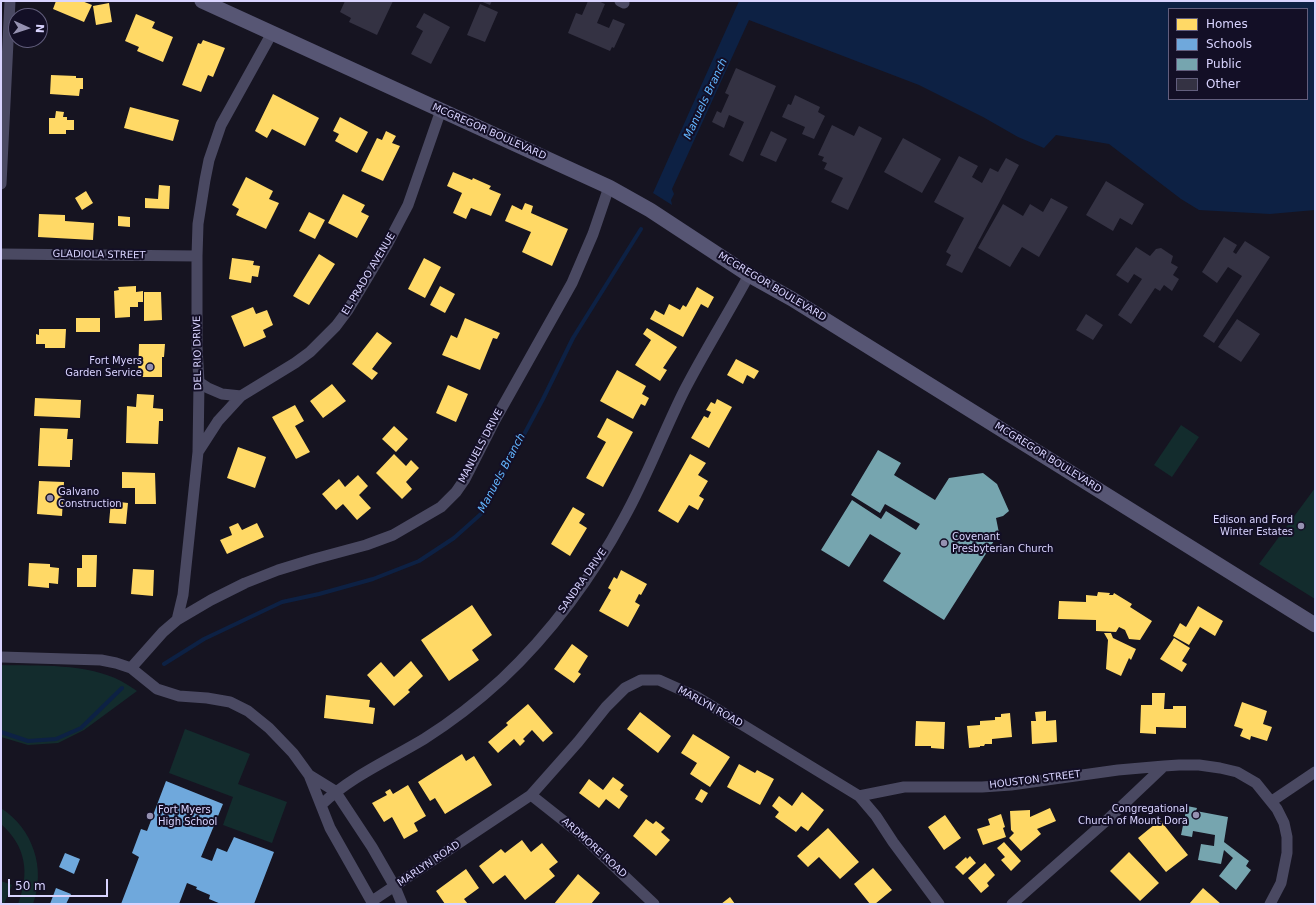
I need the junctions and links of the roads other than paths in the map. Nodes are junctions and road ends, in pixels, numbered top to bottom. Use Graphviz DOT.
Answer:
graph roads {
  1 [pos="10,1"];
  2 [pos="202,1"];
  3 [pos="272,33"];
  4 [pos="441,110"];
  5 [pos="1,184"];
  6 [pos="609,187"];
  7 [pos="1,254"];
  8 [pos="197,256"];
  9 [pos="749,275"];
  10 [pos="199,382"];
  11 [pos="241,396"];
  12 [pos="198,452"];
  13 [pos="177,620"];
  14 [pos="1315,625"];
  15 [pos="1,657"];
  16 [pos="131,668"];
  17 [pos="1164,766"];
  18 [pos="1315,772"];
  19 [pos="309,775"];
  20 [pos="336,791"];
  21 [pos="531,794"];
  22 [pos="859,796"];
  23 [pos="1272,801"];
  24 [pos="321,805"];
  25 [pos="395,887"];
  26 [pos="372,903"];
  27 [pos="402,904"];
  28 [pos="654,904"];
  29 [pos="939,904"];
  30 [pos="1012,904"];
  31 [pos="1270,904"];
  1 -- 5 [label="street"];
  2 -- 3 [label="main road, MCGREGOR BOULEVARD"];
  3 -- 4 [label="main road, MCGREGOR BOULEVARD"];
  3 -- 8 [label="street, DEL RIO DRIVE"];
  4 -- 6 [label="main road, MCGREGOR BOULEVARD"];
  4 -- 11 [label="street, EL PRADO AVENUE"];
  6 -- 9 [label="main road, MCGREGOR BOULEVARD"];
  6 -- 13 [label="street, MANUELS DRIVE"];
  7 -- 8 [label="street, GLADIOLA STREET"];
  8 -- 10 [label="street, DEL RIO DRIVE"];
  9 -- 14 [label="main road, MCGREGOR BOULEVARD"];
  9 -- 20 [label="street, SANDRA DRIVE"];
  10 -- 11 [label="street"];
  10 -- 12 [label="street, DEL RIO DRIVE"];
  11 -- 12 [label="street, EL PRADO AVENUE"];
  12 -- 13 [label="street, DEL RIO DRIVE"];
  13 -- 16 [label="street"];
  15 -- 16 [label="street"];
  16 -- 19 [label="street"];
  17 -- 22 [label="street, HOUSTON STREET"];
  17 -- 23 [label="street, HOUSTON STREET"];
  17 -- 30 [label="street"];
  18 -- 23 [label="street"];
  19 -- 20 [label="street"];
  19 -- 24 [label="street"];
  20 -- 24 [label="street, SANDRA DRIVE"];
  20 -- 25 [label="street"];
  21 -- 22 [label="street, MARLYN ROAD"];
  21 -- 25 [label="street, MARLYN ROAD"];
  21 -- 28 [label="street, ARDMORE ROAD"];
  22 -- 29 [label="street, MARLYN ROAD"];
  23 -- 31 [label="street, HOUSTON STREET"];
  24 -- 26 [label="street"];
  25 -- 26 [label="street, MARLYN ROAD"];
  25 -- 27 [label="street"];
}
